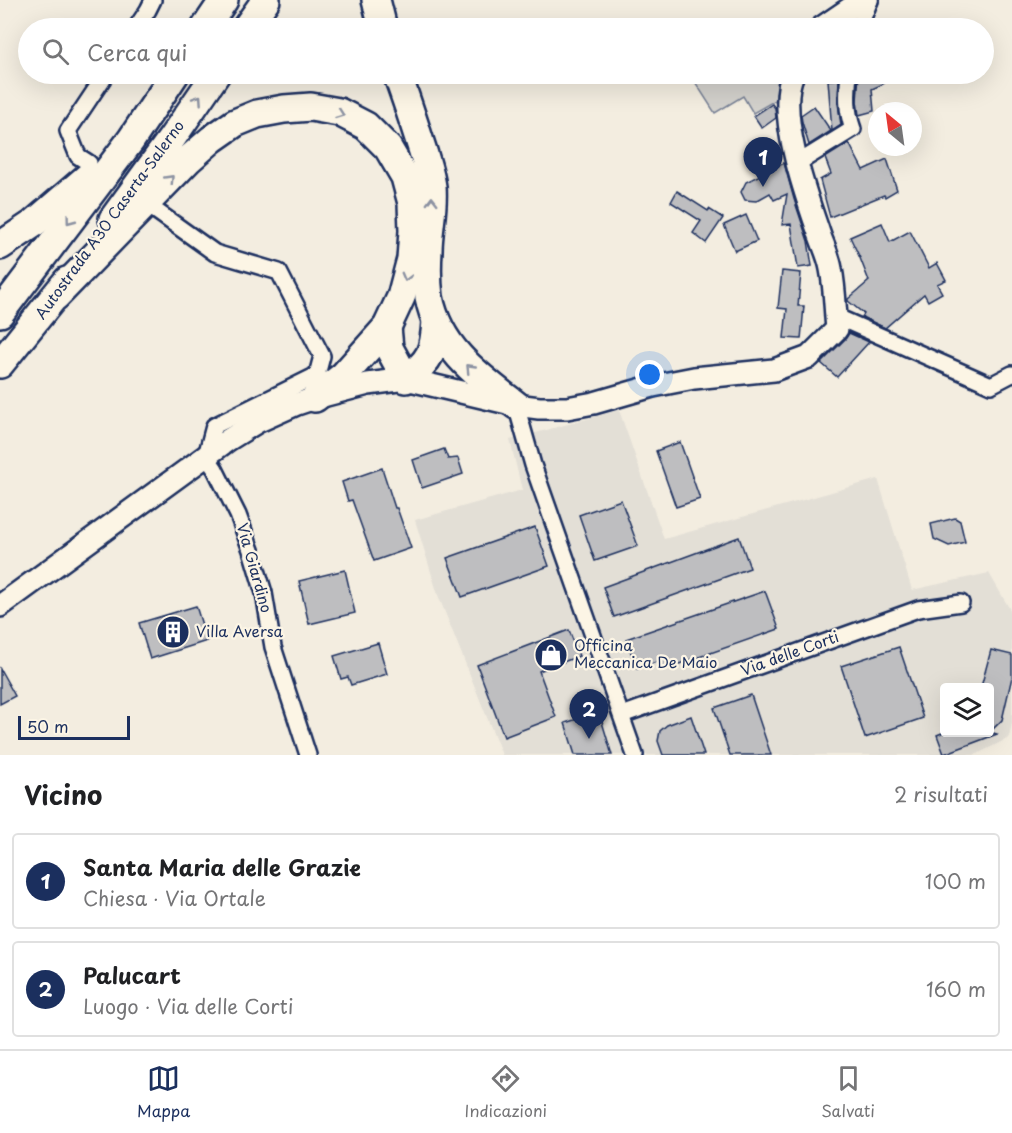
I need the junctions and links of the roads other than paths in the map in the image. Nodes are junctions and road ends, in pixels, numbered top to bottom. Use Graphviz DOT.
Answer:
graph roads {
  1 [pos="153,0"];
  2 [pos="224,0"];
  3 [pos="266,0"];
  4 [pos="376,0"];
  5 [pos="868,0"];
  6 [pos="143,18"];
  7 [pos="212,18"];
  8 [pos="253,18"];
  9 [pos="380,18"];
  10 [pos="836,18"];
  11 [pos="862,18"];
  12 [pos="99,84"];
  13 [pos="168,84"];
  14 [pos="209,84"];
  15 [pos="400,84"];
  16 [pos="790,84"];
  17 [pos="848,84"];
  18 [pos="131,140"];
  19 [pos="89,163"];
  20 [pos="798,163"];
  21 [pos="152,208"];
  22 [pos="0,246"];
  23 [pos="56,296"];
  24 [pos="0,313"];
  25 [pos="835,316"];
  26 [pos="436,321"];
  27 [pos="387,327"];
  28 [pos="0,364"];
  29 [pos="1012,374"];
  30 [pos="406,379"];
  31 [pos="315,398"];
  32 [pos="516,405"];
  33 [pos="206,456"];
  34 [pos="961,603"];
  35 [pos="0,606"];
  36 [pos="622,715"];
  37 [pos="308,755"];
  38 [pos="635,755"];
  1 -- 6 [label="street"];
  2 -- 7 [label="highway"];
  3 -- 8 [label="highway"];
  4 -- 9 [label="highway"];
  5 -- 10 [label="street"];
  5 -- 11 [label="street"];
  12 -- 19 [label="street"];
  13 -- 18 [label="highway, Autostrada A30 Caserta-Salerno"];
  23 -- 14 [label="highway, Autostrada A30 Caserta-Salerno, one-way"];
  26 -- 15 [label="highway, one-way"];
  16 -- 20 [label="street"];
  17 -- 20 [label="street"];
  18 -- 22 [label="highway"];
  18 -- 24 [label="highway, Autostrada A30 Caserta-Salerno, one-way"];
  20 -- 25 [label="street"];
  21 -- 33 [label="street"];
  23 -- 27 [label="highway, one-way"];
  23 -- 28 [label="highway, Autostrada A30 Caserta-Salerno"];
  25 -- 29 [label="street"];
  25 -- 32 [label="street"];
  26 -- 30 [label="highway"];
  32 -- 26 [label="highway, one-way"];
  27 -- 30 [label="highway"];
  27 -- 31 [label="highway"];
  30 -- 31 [label="street"];
  30 -- 32 [label="street"];
  31 -- 33 [label="street"];
  32 -- 36 [label="street"];
  33 -- 35 [label="street"];
  33 -- 37 [label="street, Via Giardino"];
  34 -- 36 [label="street, Via delle Corti"];
  36 -- 38 [label="street"];
}
